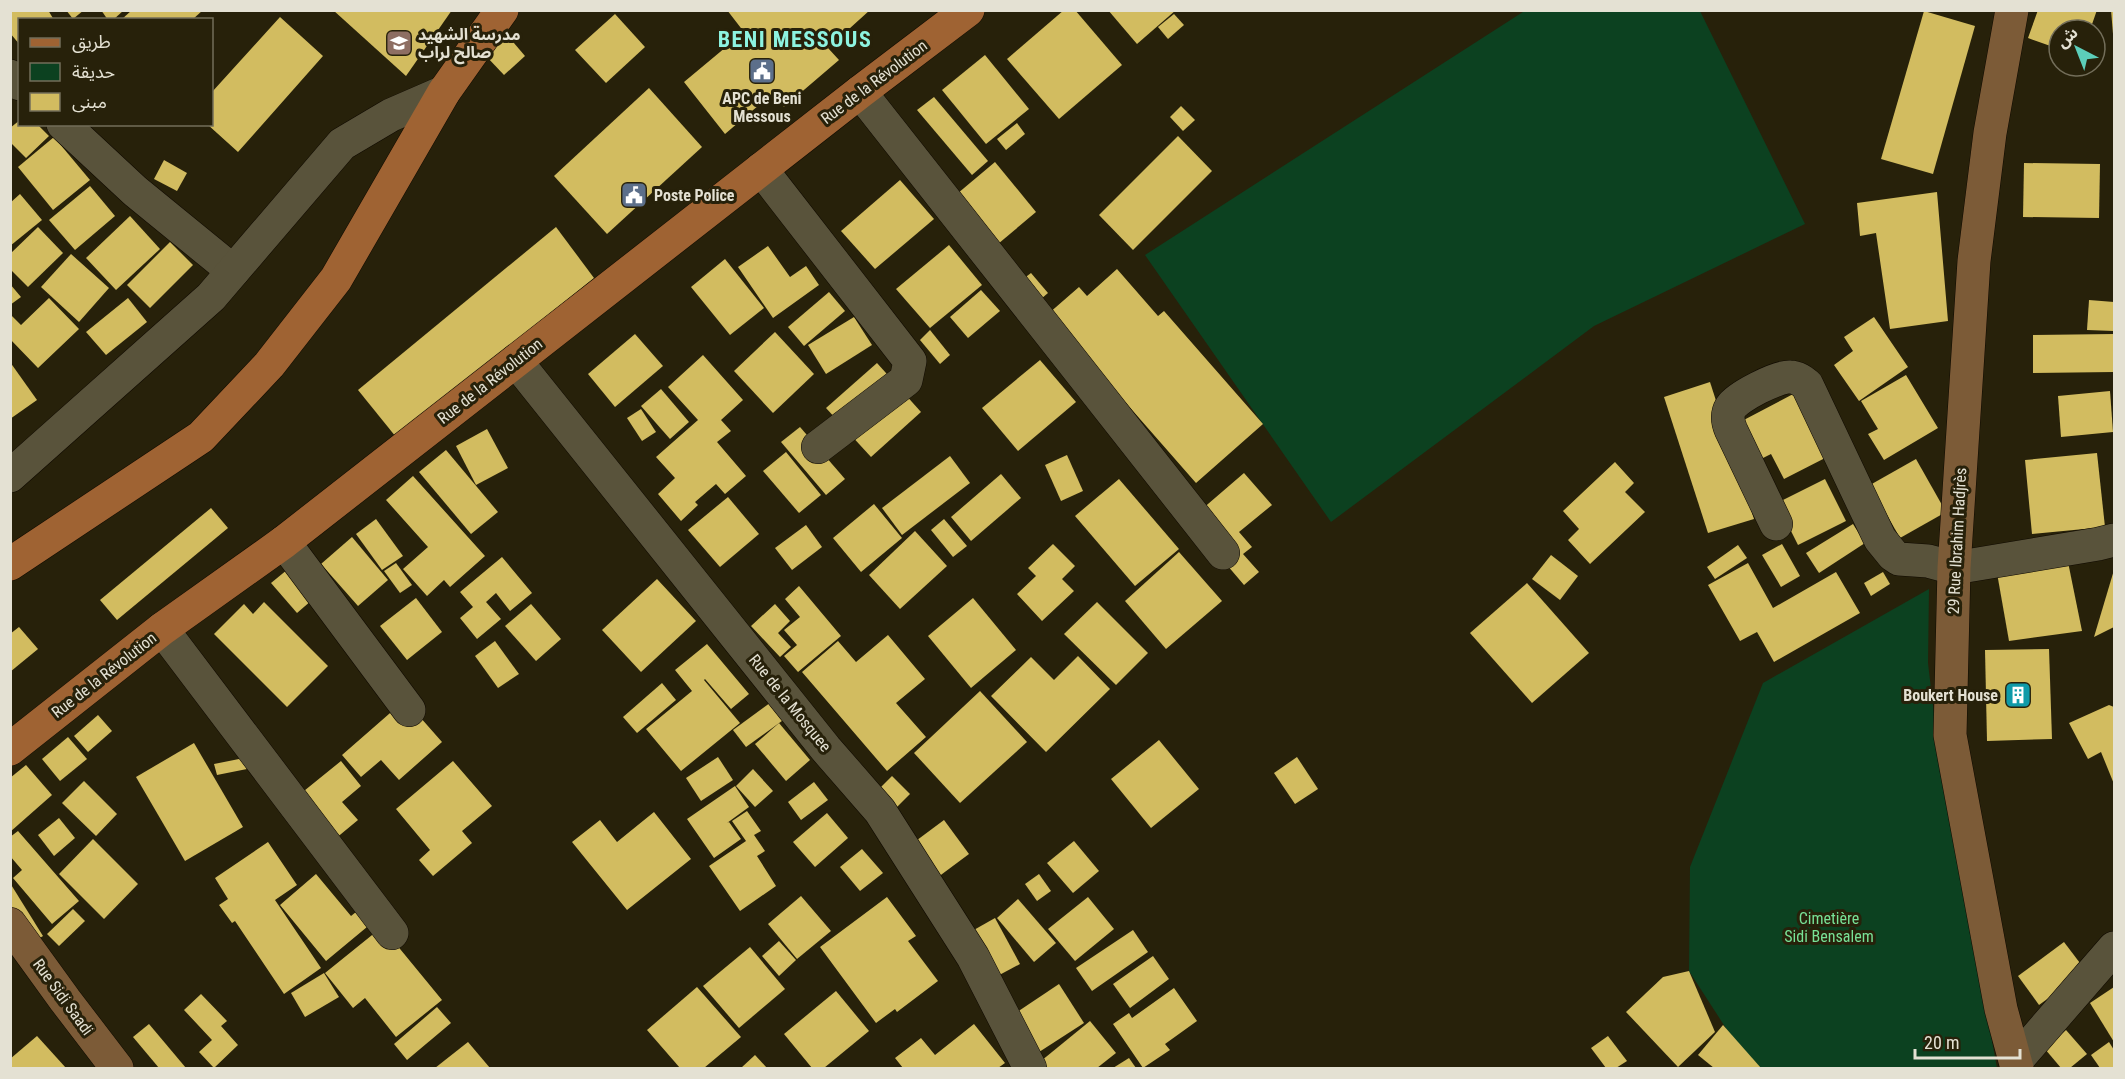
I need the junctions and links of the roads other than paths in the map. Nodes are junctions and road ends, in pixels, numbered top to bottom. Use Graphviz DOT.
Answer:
graph roads {
  1 [pos="502,10"];
  2 [pos="968,10"];
  3 [pos="2012,10"];
  4 [pos="444,92"];
  5 [pos="860,92"];
  6 [pos="65,126"];
  7 [pos="761,169"];
  8 [pos="233,271"];
  9 [pos="516,361"];
  10 [pos="818,447"];
  11 [pos="10,476"];
  12 [pos="1776,524"];
  13 [pos="2115,540"];
  14 [pos="284,542"];
  15 [pos="1223,553"];
  16 [pos="10,564"];
  17 [pos="1954,568"];
  18 [pos="162,628"];
  19 [pos="409,710"];
  20 [pos="10,749"];
  21 [pos="10,924"];
  22 [pos="392,933"];
  23 [pos="2115,948"];
  24 [pos="2017,1065"];
  25 [pos="117,1068"];
  26 [pos="1030,1068"];
  1 -- 4 [label="main road"];
  2 -- 5 [label="main road, Rue de la Révolution"];
  3 -- 17 [label="main road, 29 Rue Ibrahim Hadjrès"];
  4 -- 8 [label="street"];
  4 -- 16 [label="main road"];
  5 -- 7 [label="main road, Rue de la Révolution"];
  5 -- 15 [label="street"];
  6 -- 8 [label="street"];
  7 -- 9 [label="main road, Rue de la Révolution"];
  7 -- 10 [label="street"];
  8 -- 11 [label="street"];
  9 -- 14 [label="main road, Rue de la Révolution"];
  9 -- 26 [label="street, Rue de la Mosquee"];
  12 -- 17 [label="street"];
  13 -- 17 [label="street"];
  14 -- 18 [label="main road, Rue de la Révolution"];
  14 -- 19 [label="street"];
  17 -- 24 [label="main road, 29 Rue Ibrahim Hadjrès"];
  18 -- 20 [label="main road, Rue de la Révolution"];
  18 -- 22 [label="street"];
  21 -- 25 [label="main road, Rue Sidi Saadi"];
  23 -- 24 [label="street"];
}
